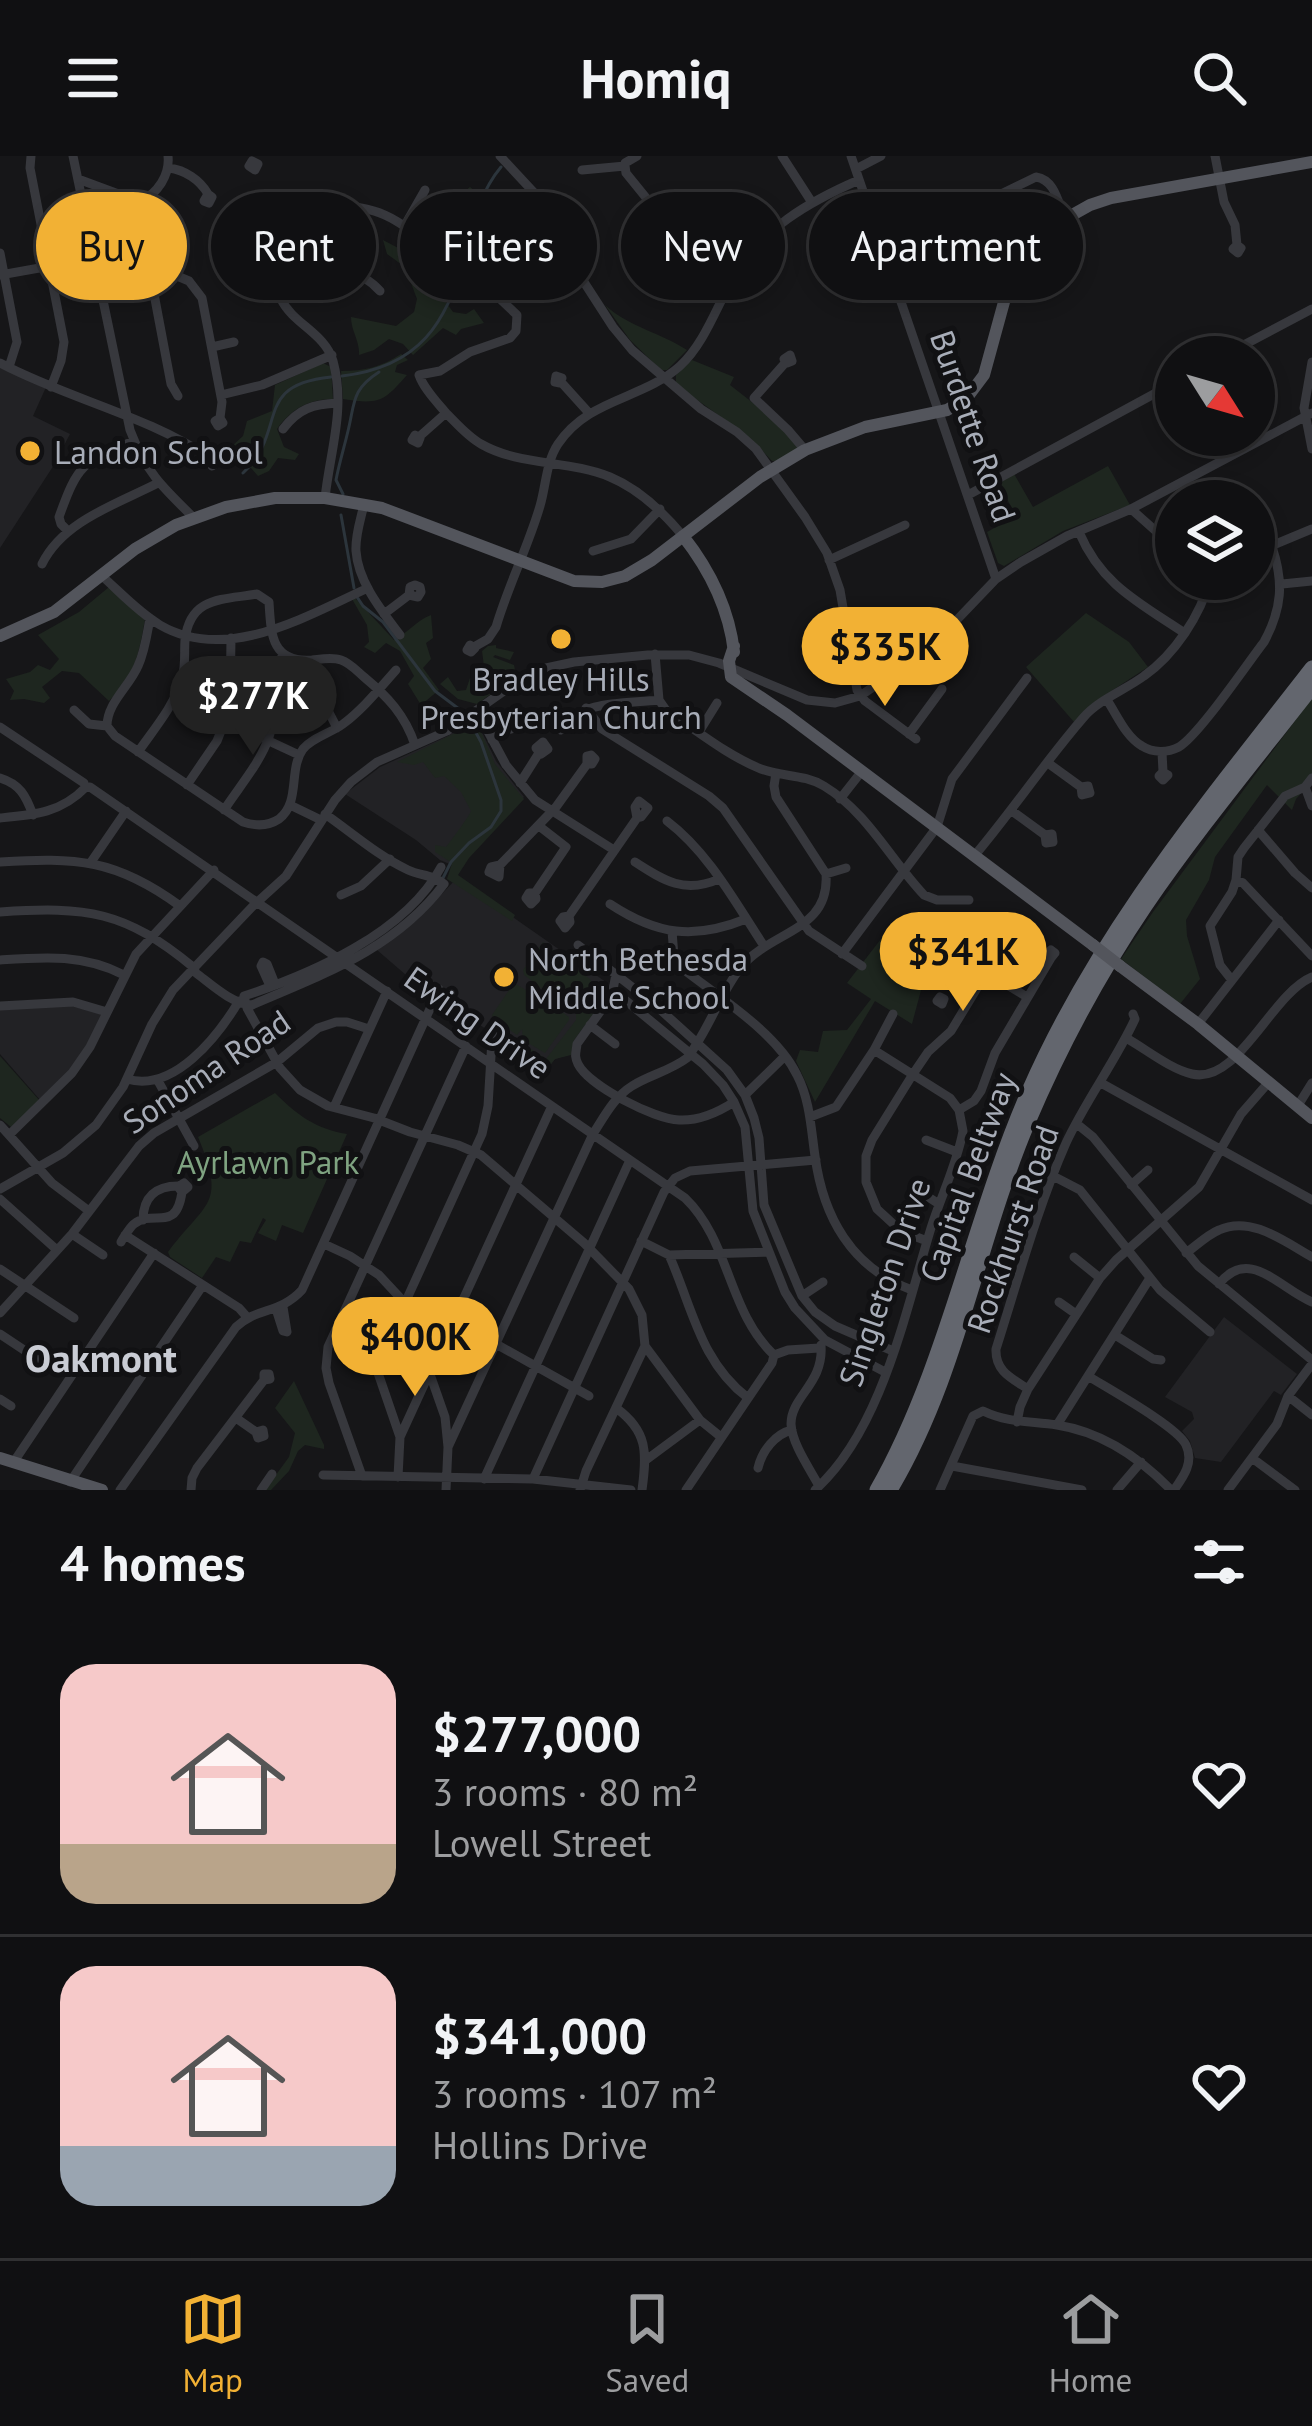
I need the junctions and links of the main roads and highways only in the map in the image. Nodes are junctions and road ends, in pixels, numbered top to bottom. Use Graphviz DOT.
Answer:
graph roads {
  1 [pos="1312,165"];
  2 [pos="682,536"];
  3 [pos="0,636"];
  4 [pos="1312,668"];
  5 [pos="1312,687"];
  6 [pos="1312,1118"];
  7 [pos="945,1369"];
  8 [pos="916,1412"];
  9 [pos="4,1462"];
  10 [pos="68,1487"];
  11 [pos="102,1490"];
  12 [pos="865,1490"];
  13 [pos="877,1490"];
  14 [pos="890,1490"];
  15 [pos="903,1490"];
  1 -- 2 [label="main road"];
  2 -- 3 [label="main road"];
  2 -- 6 [label="main road, bridge"];
  4 -- 8 [label="highway, Capital Beltway"];
  5 -- 7 [label="highway, Capital Beltway"];
  7 -- 14 [label="highway, Capital Beltway"];
  7 -- 15 [label="highway"];
  8 -- 12 [label="highway"];
  8 -- 13 [label="highway, Capital Beltway"];
  9 -- 10 [label="main road"];
  10 -- 11 [label="main road"];
}
